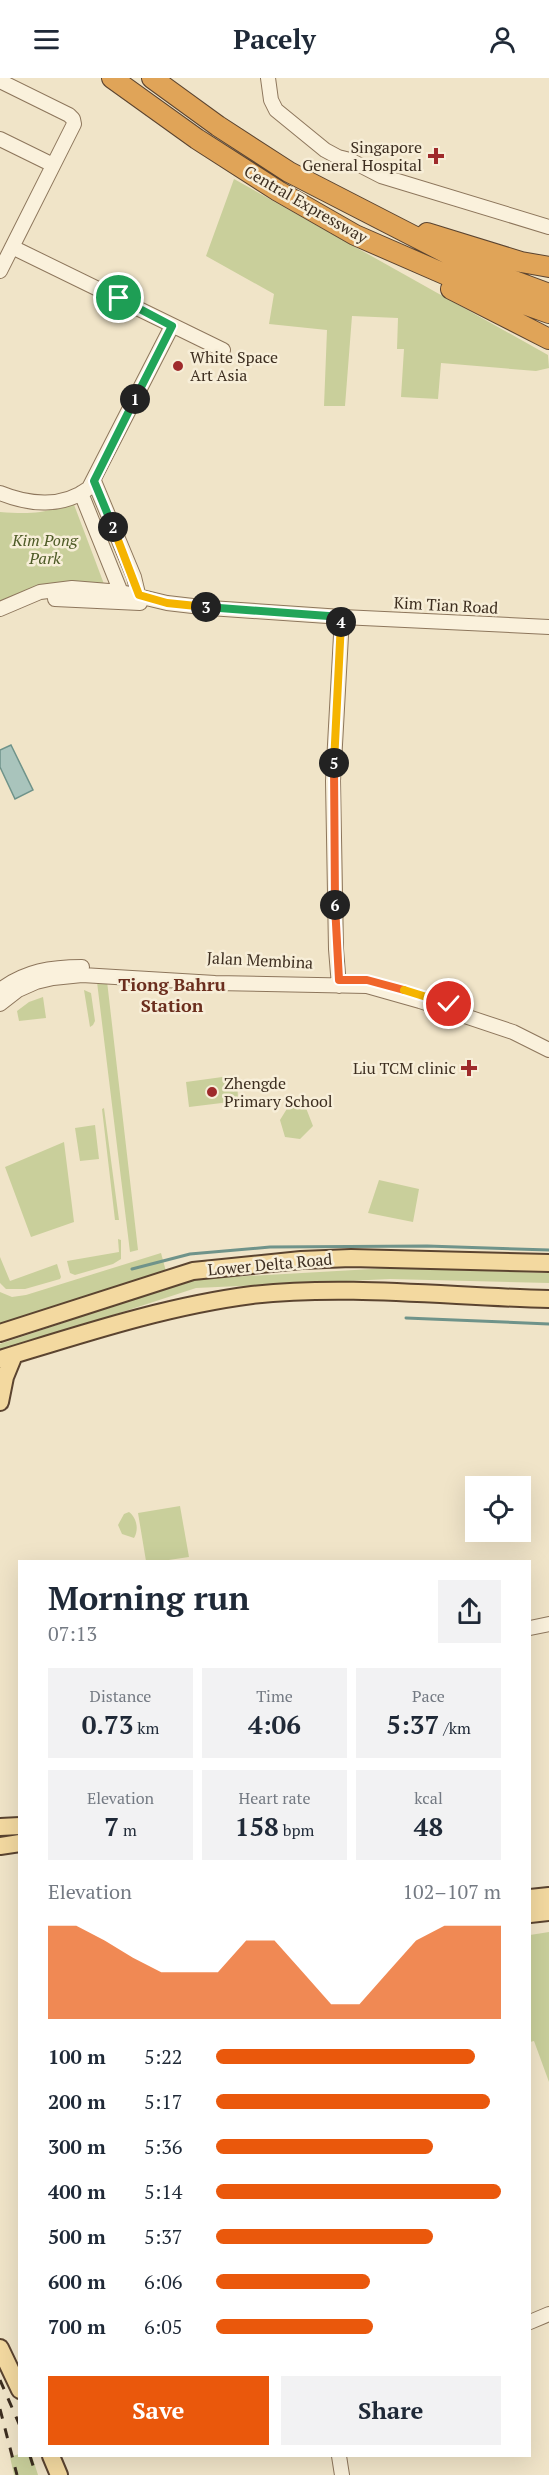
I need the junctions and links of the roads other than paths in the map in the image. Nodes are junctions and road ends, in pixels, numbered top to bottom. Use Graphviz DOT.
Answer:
graph roads {
  1 [pos="112,78"];
  2 [pos="152,78"];
  3 [pos="267,78"];
  4 [pos="0,81"];
  5 [pos="0,139"];
  6 [pos="53,165"];
  7 [pos="548,226"];
  8 [pos="404,232"];
  9 [pos="355,235"];
  10 [pos="12,247"];
  11 [pos="549,267"];
  12 [pos="0,271"];
  13 [pos="548,306"];
  14 [pos="172,326"];
  15 [pos="549,339"];
  16 [pos="223,351"];
  17 [pos="94,481"];
  18 [pos="81,494"];
  19 [pos="4,497"];
  20 [pos="114,572"];
  21 [pos="101,590"];
  22 [pos="123,597"];
  23 [pos="139,599"];
  24 [pos="0,609"];
  25 [pos="342,617"];
  26 [pos="0,618"];
  27 [pos="549,627"];
  28 [pos="82,971"];
  29 [pos="339,983"];
  30 [pos="0,990"];
  31 [pos="0,1004"];
  32 [pos="549,1044"];
  33 [pos="549,1050"];
  34 [pos="549,1263"];
  35 [pos="549,1299"];
  36 [pos="5,1327"];
  37 [pos="7,1357"];
  38 [pos="0,1402"];
  39 [pos="549,1618"];
  40 [pos="531,1622"];
  41 [pos="549,1624"];
  42 [pos="531,1628"];
  43 [pos="18,1826"];
  44 [pos="0,1827"];
  45 [pos="18,1843"];
  46 [pos="0,1846"];
  47 [pos="549,1896"];
  48 [pos="531,1898"];
  49 [pos="549,1912"];
  50 [pos="531,1914"];
  51 [pos="549,2314"];
  52 [pos="531,2322"];
  53 [pos="0,2348"];
  54 [pos="18,2386"];
  55 [pos="51,2457"];
  56 [pos="339,2458"];
  57 [pos="58,2475"];
  58 [pos="330,2475"];
  59 [pos="342,2475"];
  1 -- 9 [label="highway, Central Expressway"];
  2 -- 8 [label="highway, Central Expressway"];
  3 -- 7 [label="street"];
  4 -- 6 [label="street"];
  5 -- 6 [label="street"];
  6 -- 10 [label="street"];
  8 -- 11 [label="highway"];
  8 -- 13 [label="highway, Central Expressway"];
  9 -- 13 [label="highway, Central Expressway"];
  9 -- 15 [label="highway"];
  10 -- 12 [label="street"];
  10 -- 14 [label="street"];
  14 -- 16 [label="street"];
  14 -- 17 [label="street"];
  17 -- 18 [label="street"];
  17 -- 23 [label="street"];
  18 -- 19 [label="street"];
  18 -- 20 [label="street"];
  20 -- 21 [label="street"];
  20 -- 22 [label="street"];
  21 -- 22 [label="street, Kim Tian Road"];
  21 -- 24 [label="street, Kim Tian Road"];
  22 -- 23 [label="street, Kim Tian Road"];
  22 -- 26 [label="street, Kim Tian Road"];
  23 -- 25 [label="street, Kim Tian Road"];
  25 -- 27 [label="street, Kim Tian Road"];
  25 -- 29 [label="street"];
  28 -- 29 [label="street, Jalan Membina"];
  28 -- 30 [label="street, Jalan Membina"];
  28 -- 31 [label="street, Jalan Membina"];
  29 -- 32 [label="street, Jalan Membina"];
  29 -- 33 [label="street, Jalan Membina"];
  34 -- 36 [label="main road, Lower Delta Road"];
  35 -- 37 [label="main road, Lower Delta Road"];
  37 -- 38 [label="main road"];
  39 -- 40 [label="street"];
  41 -- 42 [label="street"];
  43 -- 44 [label="main road"];
  45 -- 46 [label="main road"];
  47 -- 48 [label="main road"];
  49 -- 50 [label="main road"];
  51 -- 52 [label="street"];
  53 -- 54 [label="main road"];
  55 -- 57 [label="main road"];
  56 -- 58 [label="street"];
  56 -- 59 [label="street"];
}
